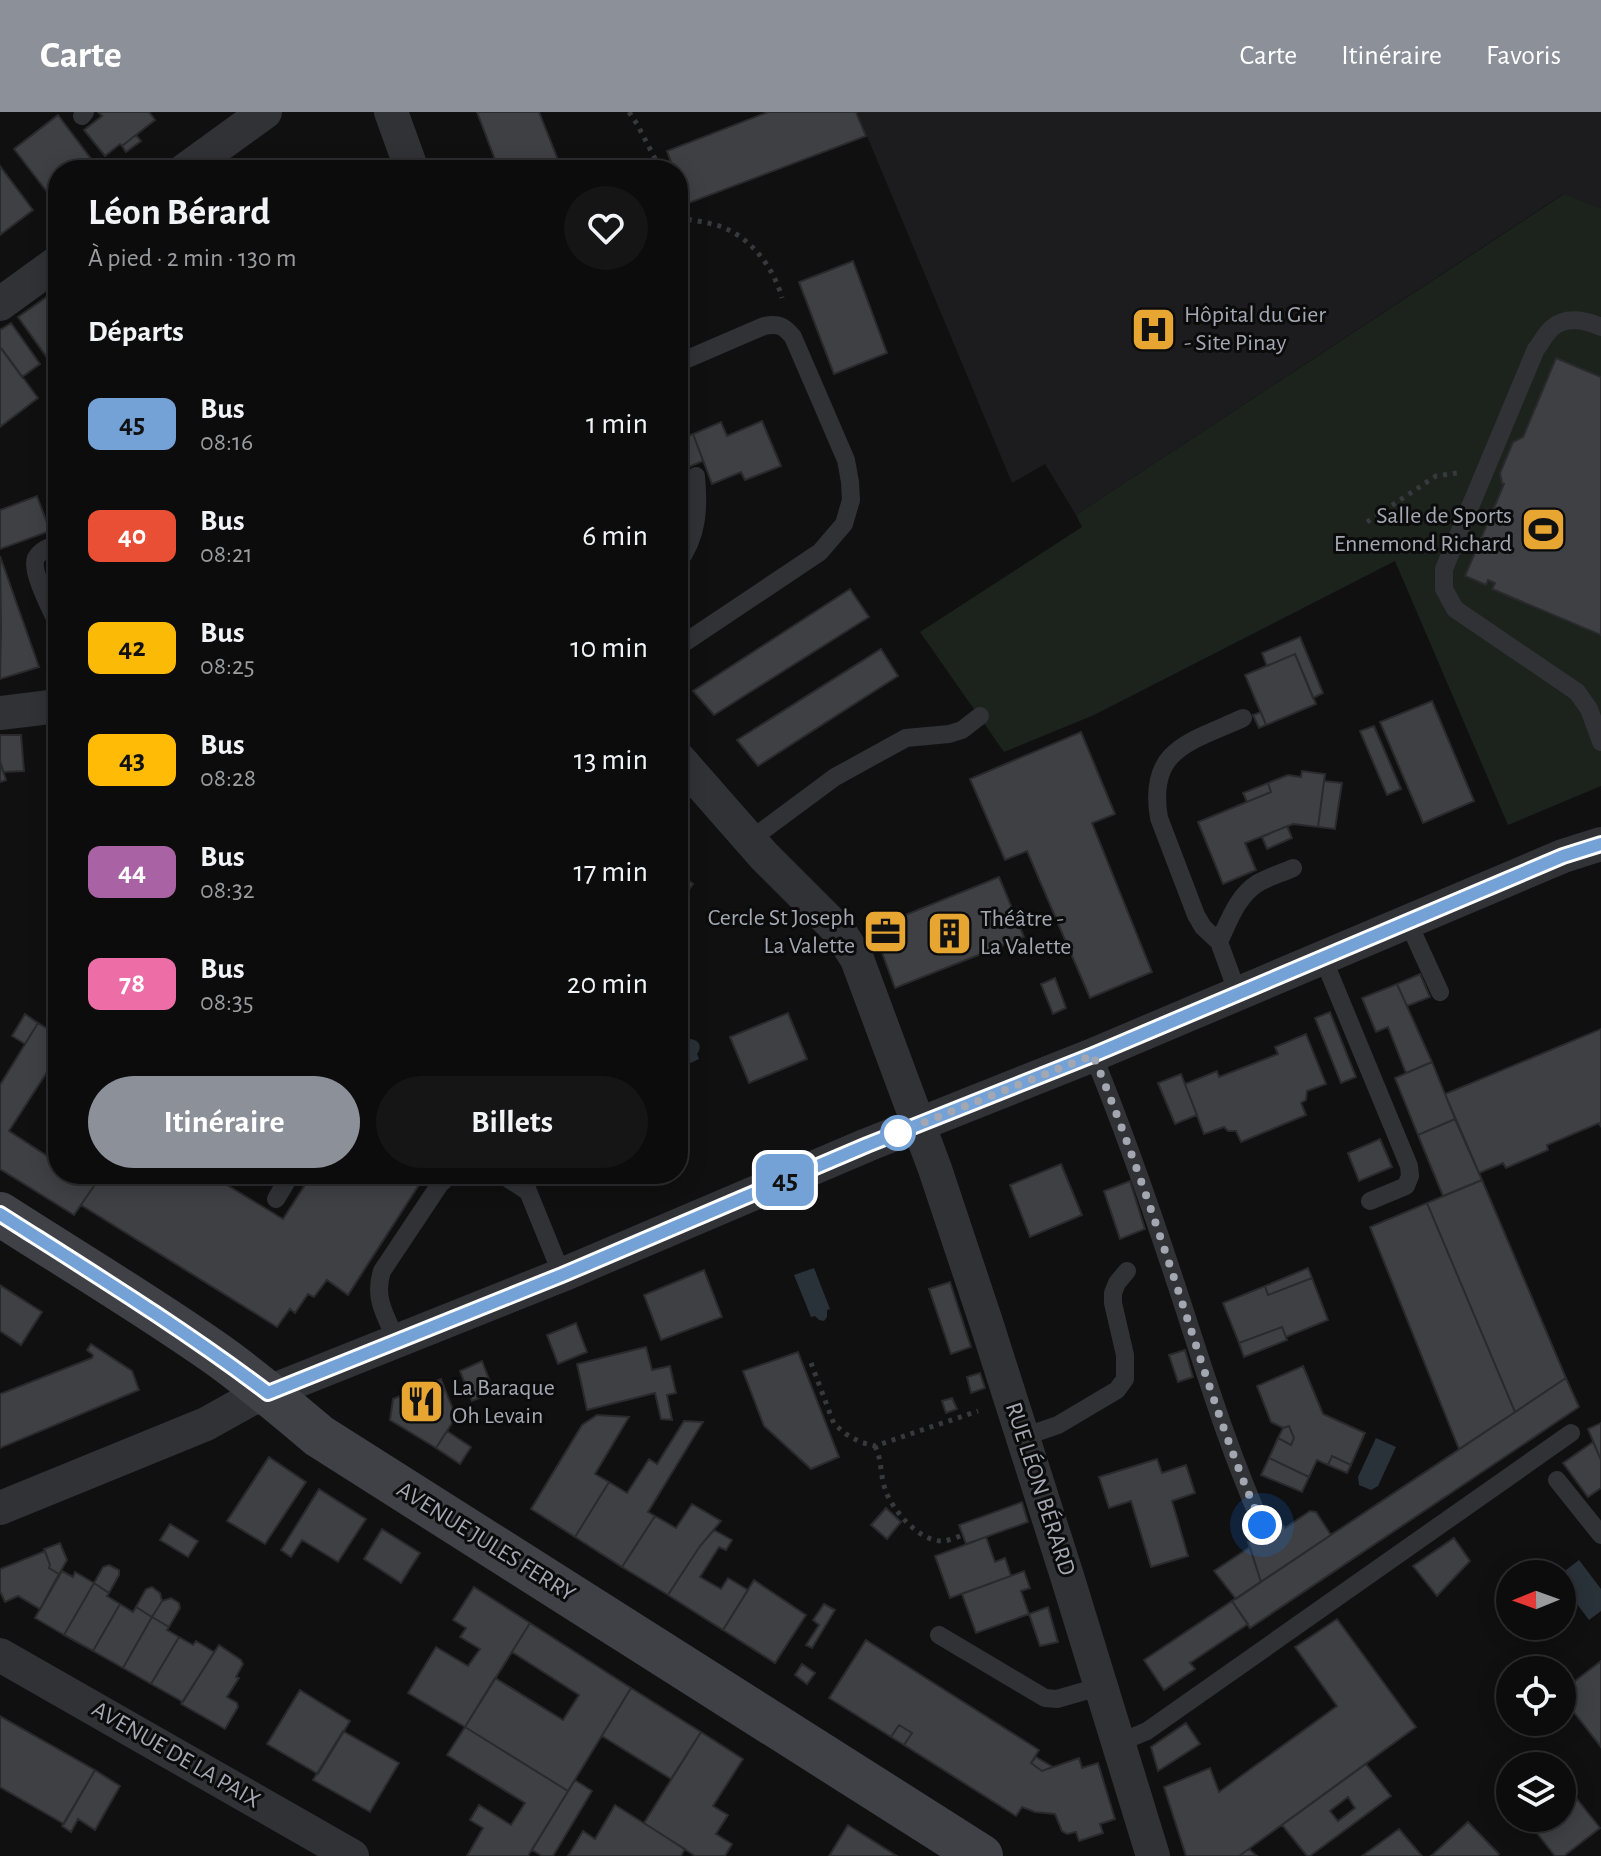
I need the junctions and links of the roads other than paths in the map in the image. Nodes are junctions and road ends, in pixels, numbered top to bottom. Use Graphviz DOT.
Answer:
graph roads {
  1 [pos="265,112"];
  2 [pos="391,112"];
  3 [pos="199,160"];
  4 [pos="408,160"];
  5 [pos="48,269"];
  6 [pos="0,304"];
  7 [pos="1601,327"];
  8 [pos="688,359"];
  9 [pos="696,476"];
  10 [pos="48,548"];
  11 [pos="688,548"];
  12 [pos="48,601"];
  13 [pos="688,640"];
  14 [pos="48,707"];
  15 [pos="0,713"];
  16 [pos="980,716"];
  17 [pos="1243,718"];
  18 [pos="1601,742"];
  19 [pos="688,769"];
  20 [pos="750,840"];
  21 [pos="1601,844"];
  22 [pos="1293,868"];
  23 [pos="1408,922"];
  24 [pos="1219,942"];
  25 [pos="1323,958"];
  26 [pos="1440,992"];
  27 [pos="1238,994"];
  28 [pos="1093,1055"];
  29 [pos="919,1125"];
  30 [pos="285,1184"];
  31 [pos="440,1184"];
  32 [pos="525,1184"];
  33 [pos="276,1199"];
  34 [pos="1370,1201"];
  35 [pos="0,1214"];
  36 [pos="0,1226"];
  37 [pos="60,1252"];
  38 [pos="1127,1271"];
  39 [pos="562,1275"];
  40 [pos="397,1341"];
  41 [pos="268,1393"];
  42 [pos="1571,1433"];
  43 [pos="1023,1437"];
  44 [pos="1557,1480"];
  45 [pos="0,1508"];
  46 [pos="1262,1525"];
  47 [pos="1601,1535"];
  48 [pos="939,1635"];
  49 [pos="0,1655"];
  50 [pos="1102,1686"];
  51 [pos="1119,1743"];
  52 [pos="352,1856"];
  53 [pos="981,1856"];
  54 [pos="1153,1856"];
  1 -- 3 [label="street"];
  2 -- 4 [label="street"];
  5 -- 6 [label="street"];
  7 -- 18 [label="lane"];
  8 -- 13 [label="lane"];
  9 -- 11 [label="lane"];
  10 -- 12 [label="lane"];
  14 -- 15 [label="street"];
  16 -- 20 [label="lane"];
  17 -- 24 [label="lane"];
  19 -- 20 [label="street, RUE LÉON BÉRARD"];
  20 -- 29 [label="street, RUE LÉON BÉRARD"];
  21 -- 23 [label="street"];
  22 -- 24 [label="lane"];
  23 -- 25 [label="street"];
  23 -- 26 [label="lane"];
  24 -- 27 [label="lane"];
  25 -- 27 [label="street"];
  25 -- 34 [label="lane"];
  27 -- 28 [label="street"];
  28 -- 29 [label="street"];
  28 -- 46 [label="lane"];
  29 -- 39 [label="street"];
  29 -- 43 [label="street, RUE LÉON BÉRARD"];
  30 -- 33 [label="lane"];
  31 -- 40 [label="lane"];
  32 -- 39 [label="lane"];
  35 -- 37 [label="main road, AVENUE JULES FERRY"];
  36 -- 37 [label="street"];
  37 -- 41 [label="main road, AVENUE JULES FERRY"];
  38 -- 43 [label="lane"];
  39 -- 40 [label="street"];
  40 -- 41 [label="street"];
  41 -- 45 [label="street"];
  41 -- 53 [label="main road, AVENUE JULES FERRY"];
  42 -- 51 [label="lane"];
  43 -- 50 [label="street, RUE LÉON BÉRARD"];
  44 -- 47 [label="lane"];
  48 -- 50 [label="lane"];
  49 -- 52 [label="street, AVENUE DE LA PAIX"];
  50 -- 51 [label="street, RUE LÉON BÉRARD"];
  51 -- 54 [label="street, RUE LÉON BÉRARD"];
}
